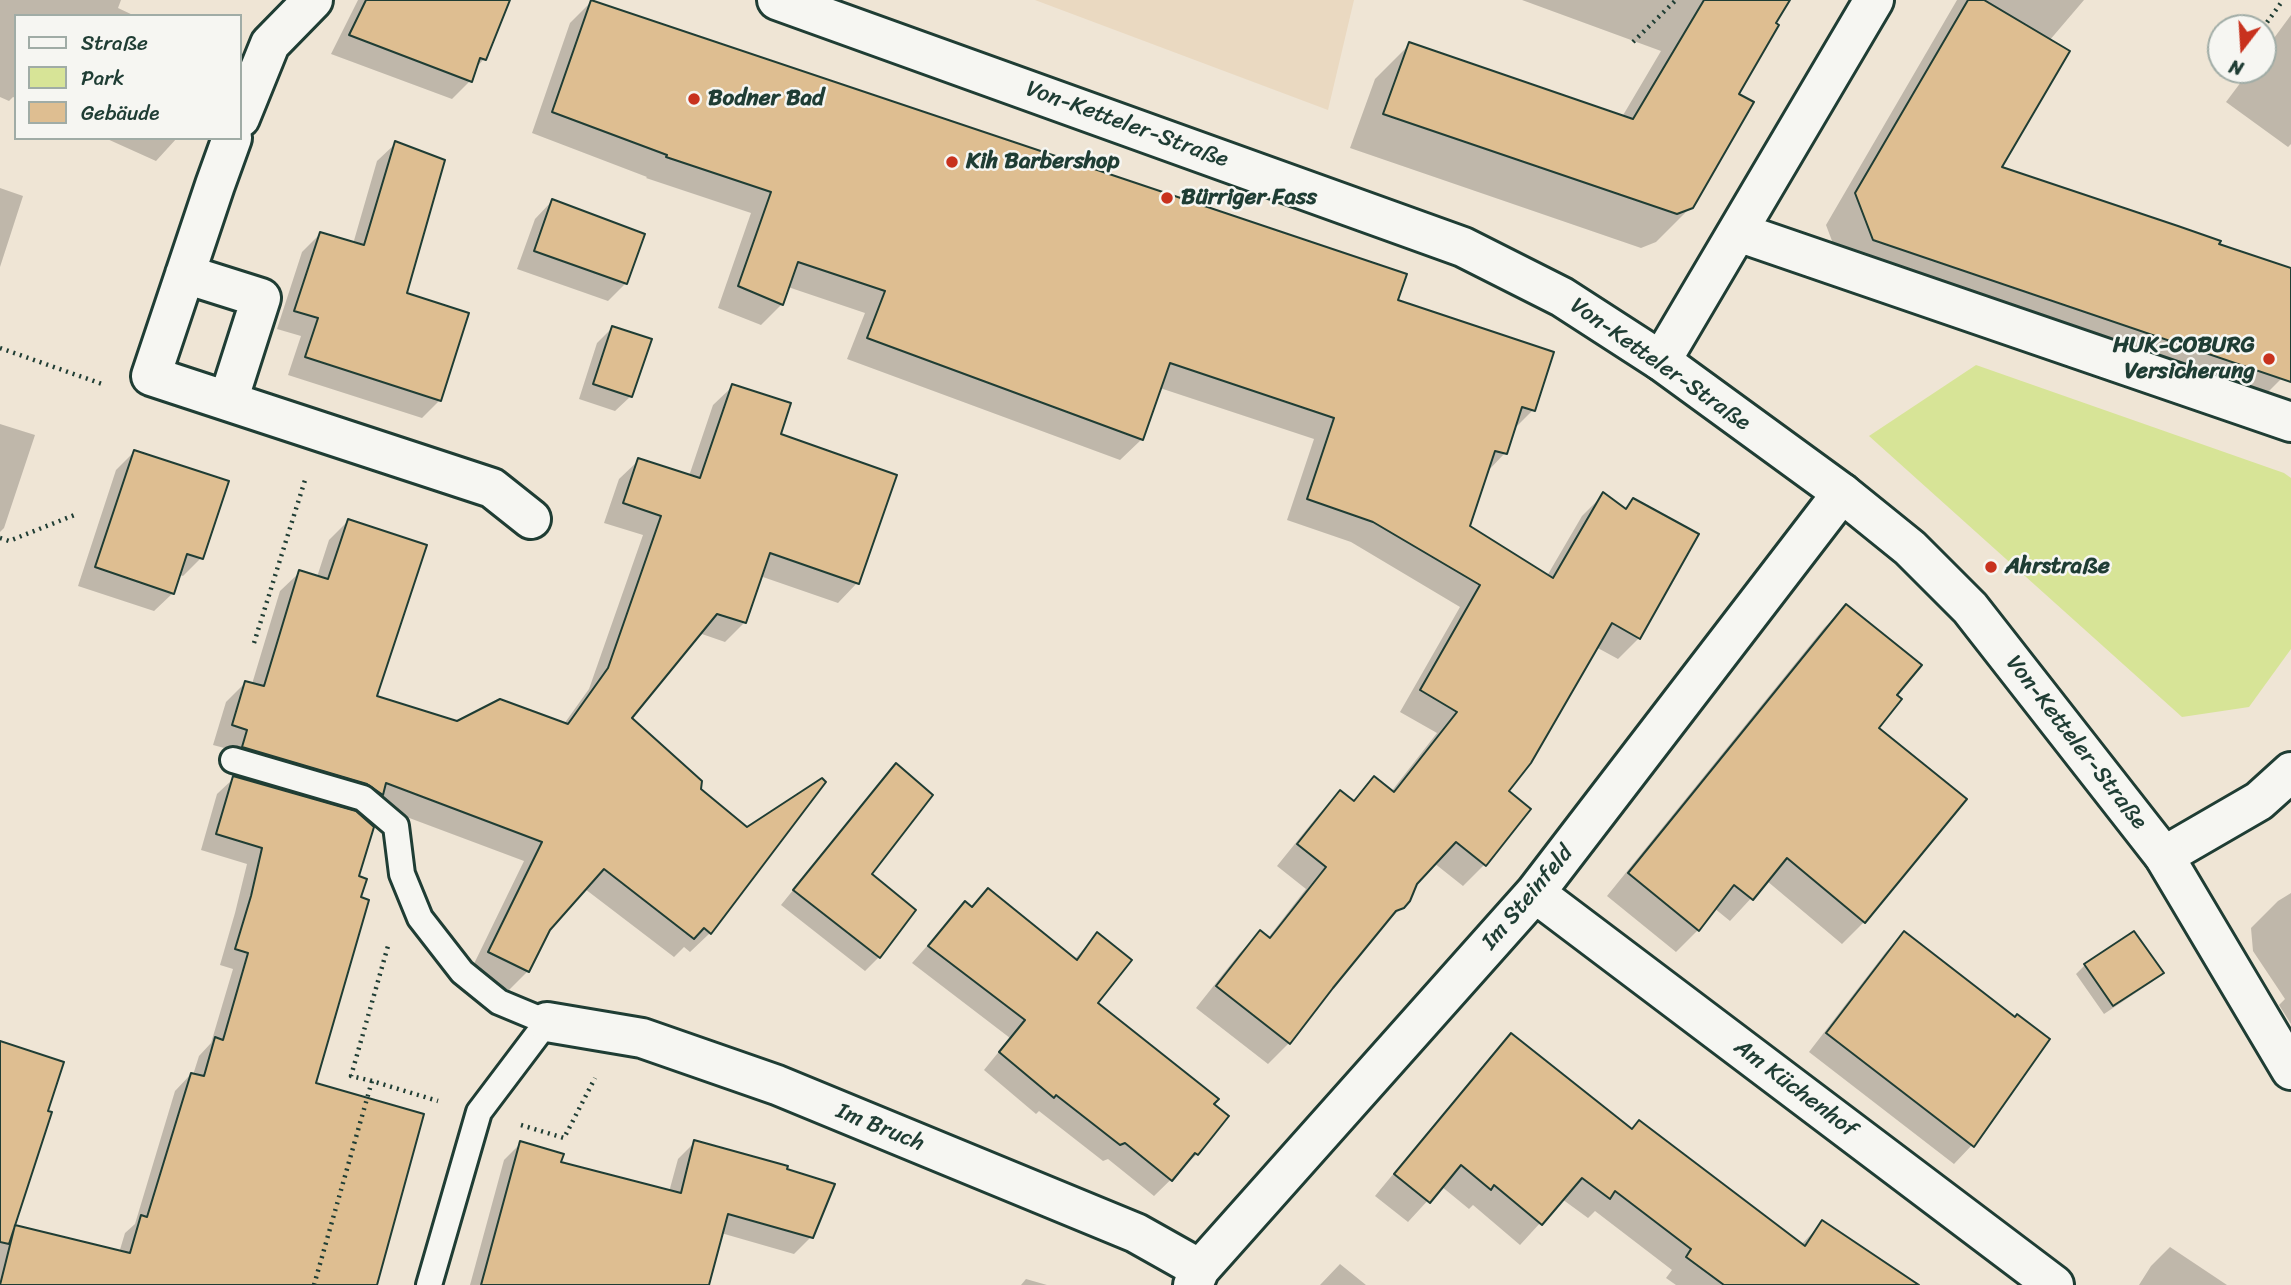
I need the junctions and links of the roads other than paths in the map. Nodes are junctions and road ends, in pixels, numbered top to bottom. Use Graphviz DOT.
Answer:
graph roads {
  1 [pos="313,0"];
  2 [pos="1874,0"];
  3 [pos="781,1"];
  4 [pos="242,113"];
  5 [pos="231,140"];
  6 [pos="1738,232"];
  7 [pos="185,274"];
  8 [pos="1661,361"];
  9 [pos="228,401"];
  10 [pos="2291,422"];
  11 [pos="1842,493"];
  12 [pos="531,519"];
  13 [pos="233,760"];
  14 [pos="2291,772"];
  15 [pos="2164,856"];
  16 [pos="1535,894"];
  17 [pos="547,1022"];
  18 [pos="2291,1070"];
  19 [pos="1197,1277"];
  20 [pos="429,1285"];
  21 [pos="2054,1285"];
  1 -- 4 [label="street"];
  2 -- 6 [label="street"];
  3 -- 8 [label="street, Von-Ketteler-Straße"];
  5 -- 7 [label="street"];
  6 -- 8 [label="street"];
  6 -- 10 [label="street"];
  7 -- 9 [label="street"];
  7 -- 9 [label="street"];
  8 -- 11 [label="street, Von-Ketteler-Straße"];
  9 -- 12 [label="street"];
  11 -- 15 [label="street, Von-Ketteler-Straße"];
  11 -- 16 [label="street, Im Steinfeld"];
  13 -- 17 [label="lane"];
  14 -- 15 [label="street"];
  15 -- 18 [label="street, Von-Ketteler-Straße"];
  16 -- 19 [label="street, Im Steinfeld"];
  16 -- 21 [label="street, Am Küchenhof"];
  17 -- 19 [label="street, Im Bruch"];
  17 -- 20 [label="lane"];
}
